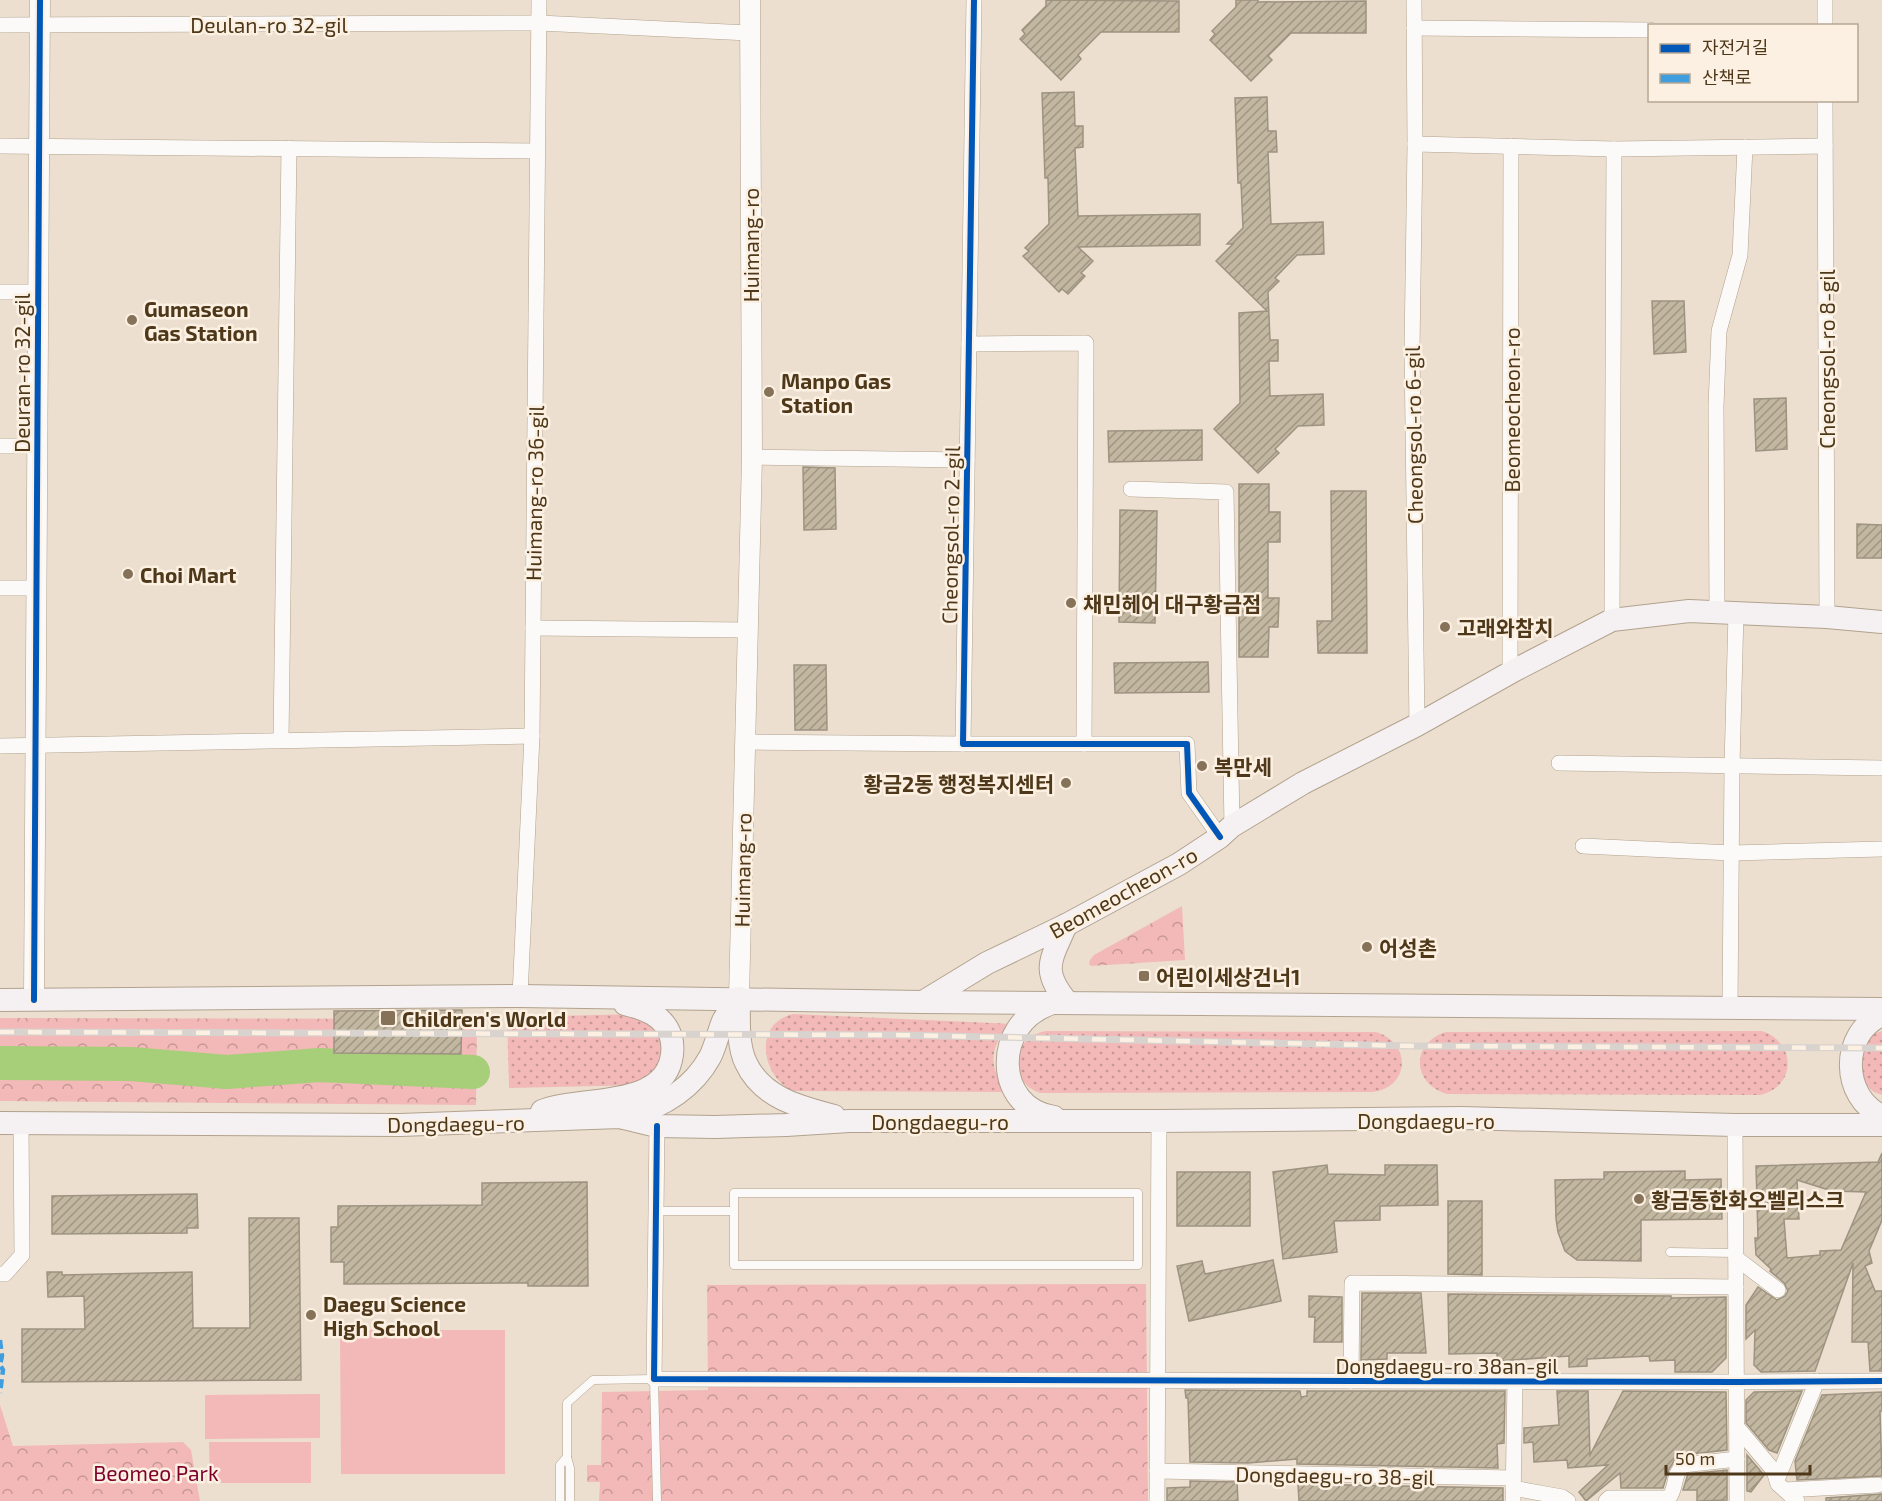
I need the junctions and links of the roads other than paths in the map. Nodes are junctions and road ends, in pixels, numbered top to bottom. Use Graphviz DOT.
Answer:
graph roads {
  1 [pos="40,0"];
  2 [pos="539,0"];
  3 [pos="750,0"];
  4 [pos="974,0"];
  5 [pos="1414,0"];
  6 [pos="1825,0"];
  7 [pos="539,23"];
  8 [pos="1825,24"];
  9 [pos="0,25"];
  10 [pos="40,25"];
  11 [pos="1414,28"];
  12 [pos="1648,30"];
  13 [pos="749,33"];
  14 [pos="1825,102"];
  15 [pos="1415,144"];
  16 [pos="0,146"];
  17 [pos="39,146"];
  18 [pos="1511,146"];
  19 [pos="1825,146"];
  20 [pos="1744,147"];
  21 [pos="289,148"];
  22 [pos="1614,148"];
  23 [pos="537,151"];
  24 [pos="0,292"];
  25 [pos="38,292"];
  26 [pos="969,344"];
  27 [pos="0,446"];
  28 [pos="37,446"];
  29 [pos="752,457"];
  30 [pos="967,460"];
  31 [pos="1131,489"];
  32 [pos="0,588"];
  33 [pos="36,588"];
  34 [pos="1726,613"];
  35 [pos="1827,616"];
  36 [pos="1612,620"];
  37 [pos="1882,622"];
  38 [pos="533,628"];
  39 [pos="747,630"];
  40 [pos="1510,673"];
  41 [pos="1418,725"];
  42 [pos="532,736"];
  43 [pos="281,741"];
  44 [pos="745,742"];
  45 [pos="963,744"];
  46 [pos="1084,744"];
  47 [pos="0,746"];
  48 [pos="35,746"];
  49 [pos="1559,763"];
  50 [pos="1732,766"];
  51 [pos="1882,768"];
  52 [pos="1226,831"];
  53 [pos="1583,846"];
  54 [pos="1882,849"];
  55 [pos="1732,853"];
  56 [pos="1066,925"];
  57 [pos="520,996"];
  58 [pos="590,997"];
  59 [pos="739,998"];
  60 [pos="0,1000"];
  61 [pos="34,1000"];
  62 [pos="923,1002"];
  63 [pos="1061,1003"];
  64 [pos="1730,1008"];
  65 [pos="1882,1009"];
  66 [pos="1882,1015"];
  67 [pos="1882,1116"];
  68 [pos="623,1118"];
  69 [pos="1080,1120"];
  70 [pos="849,1121"];
  71 [pos="1159,1121"];
  72 [pos="512,1122"];
  73 [pos="10,1123"];
  74 [pos="1735,1125"];
  75 [pos="1882,1125"];
  76 [pos="657,1126"];
  77 [pos="657,1211"];
  78 [pos="734,1211"];
  79 [pos="1670,1252"];
  80 [pos="1736,1256"];
  81 [pos="0,1274"];
  82 [pos="1736,1287"];
  83 [pos="1778,1290"];
  84 [pos="654,1379"];
  85 [pos="1158,1380"];
  86 [pos="1351,1381"];
  87 [pos="1515,1381"];
  88 [pos="1882,1381"];
  89 [pos="1737,1382"];
  90 [pos="1817,1382"];
  91 [pos="1737,1427"];
  92 [pos="567,1457"];
  93 [pos="1737,1459"];
  94 [pos="1157,1471"];
  95 [pos="1781,1485"];
  96 [pos="1878,1485"];
  97 [pos="1513,1489"];
  98 [pos="560,1501"];
  99 [pos="570,1501"];
  100 [pos="657,1501"];
  101 [pos="1157,1501"];
  102 [pos="1568,1501"];
  103 [pos="1606,1501"];
  104 [pos="1737,1501"];
  105 [pos="1797,1501"];
  1 -- 10 [label="street, Deuran-ro 32-gil"];
  2 -- 7 [label="street, Huimang-ro 36-gil"];
  3 -- 13 [label="street, Huimang-ro"];
  4 -- 26 [label="street, Cheongsol-ro 2-gil"];
  5 -- 11 [label="street, Cheongsol-ro 6-gil"];
  6 -- 8 [label="street"];
  7 -- 10 [label="street, Deulan-ro 32-gil"];
  7 -- 13 [label="street"];
  7 -- 23 [label="street, Huimang-ro 36-gil"];
  9 -- 10 [label="street, Deulan-ro 32-gil"];
  10 -- 17 [label="street, Deuran-ro 32-gil"];
  11 -- 12 [label="street"];
  11 -- 15 [label="street, Cheongsol-ro 6-gil"];
  13 -- 29 [label="street, Huimang-ro"];
  14 -- 19 [label="street, Cheongsol-ro 8-gil"];
  15 -- 18 [label="street"];
  15 -- 41 [label="street, Cheongsol-ro 6-gil"];
  16 -- 17 [label="street"];
  17 -- 21 [label="street"];
  17 -- 25 [label="street, Deuran-ro 32-gil"];
  18 -- 22 [label="street"];
  18 -- 40 [label="street, Beomeocheon-ro"];
  19 -- 20 [label="street"];
  19 -- 35 [label="street, Cheongsol-ro 8-gil"];
  20 -- 22 [label="street"];
  20 -- 34 [label="street"];
  21 -- 23 [label="street"];
  21 -- 43 [label="street"];
  22 -- 36 [label="street"];
  23 -- 38 [label="street, Huimang-ro 36-gil"];
  24 -- 25 [label="street"];
  25 -- 28 [label="street, Deuran-ro 32-gil"];
  26 -- 30 [label="street, Cheongsol-ro 2-gil"];
  26 -- 46 [label="street"];
  27 -- 28 [label="street"];
  28 -- 33 [label="street, Deuran-ro 32-gil"];
  29 -- 30 [label="street"];
  29 -- 39 [label="street, Huimang-ro"];
  30 -- 45 [label="street, Cheongsol-ro 2-gil"];
  31 -- 52 [label="street"];
  32 -- 33 [label="street"];
  33 -- 48 [label="street, Deuran-ro 32-gil"];
  34 -- 35 [label="main road, Beomeocheon-ro"];
  34 -- 36 [label="main road, Beomeocheon-ro"];
  34 -- 50 [label="street"];
  35 -- 37 [label="main road, Beomeocheon-ro"];
  36 -- 40 [label="main road, Beomeocheon-ro"];
  38 -- 39 [label="street"];
  38 -- 42 [label="street, Huimang-ro 36-gil"];
  39 -- 44 [label="street, Huimang-ro"];
  40 -- 41 [label="main road, Beomeocheon-ro"];
  41 -- 52 [label="main road, Beomeocheon-ro"];
  42 -- 43 [label="street"];
  42 -- 57 [label="street"];
  43 -- 48 [label="street"];
  44 -- 45 [label="street"];
  44 -- 59 [label="street, Huimang-ro"];
  45 -- 46 [label="street"];
  46 -- 52 [label="street"];
  47 -- 48 [label="street"];
  48 -- 61 [label="street, Deuran-ro 32-gil"];
  49 -- 50 [label="street"];
  50 -- 51 [label="street"];
  50 -- 55 [label="street"];
  52 -- 56 [label="main road, Beomeocheon-ro"];
  53 -- 55 [label="street"];
  54 -- 55 [label="street"];
  55 -- 64 [label="street"];
  56 -- 62 [label="main road, Beomeocheon-ro"];
  56 -- 63 [label="main road"];
  57 -- 58 [label="main road"];
  57 -- 61 [label="main road"];
  58 -- 59 [label="main road"];
  58 -- 72 [label="main road"];
  59 -- 62 [label="main road"];
  59 -- 68 [label="main road"];
  59 -- 70 [label="main road"];
  60 -- 61 [label="main road"];
  62 -- 63 [label="main road"];
  63 -- 64 [label="main road"];
  63 -- 69 [label="main road"];
  64 -- 65 [label="main road"];
  66 -- 67 [label="main road"];
  68 -- 72 [label="main road, Dongdaegu-ro"];
  68 -- 76 [label="main road, Dongdaegu-ro"];
  69 -- 70 [label="main road, Dongdaegu-ro"];
  69 -- 71 [label="main road, Dongdaegu-ro"];
  70 -- 76 [label="main road, Dongdaegu-ro"];
  71 -- 74 [label="main road, Dongdaegu-ro"];
  71 -- 85 [label="street"];
  72 -- 73 [label="main road, Dongdaegu-ro"];
  73 -- 81 [label="street"];
  74 -- 75 [label="main road, Dongdaegu-ro"];
  74 -- 80 [label="street"];
  76 -- 77 [label="street"];
  77 -- 78 [label="lane"];
  77 -- 84 [label="street"];
  78 -- 78 [label="lane"];
  79 -- 80 [label="lane"];
  80 -- 82 [label="street"];
  80 -- 83 [label="street"];
  82 -- 86 [label="street, Dongdaegu-ro 38an-gil"];
  82 -- 89 [label="street"];
  84 -- 85 [label="street, Dongdaegu-ro 38an-gil"];
  84 -- 92 [label="lane"];
  84 -- 100 [label="lane"];
  85 -- 86 [label="street, Dongdaegu-ro 38an-gil"];
  85 -- 94 [label="street"];
  86 -- 87 [label="street, Dongdaegu-ro 38an-gil"];
  87 -- 89 [label="street, Dongdaegu-ro 38an-gil"];
  87 -- 97 [label="street"];
  88 -- 90 [label="street"];
  89 -- 90 [label="street"];
  89 -- 91 [label="street"];
  90 -- 95 [label="street"];
  91 -- 93 [label="street"];
  91 -- 95 [label="street"];
  92 -- 98 [label="lane"];
  92 -- 99 [label="lane"];
  93 -- 103 [label="street"];
  93 -- 104 [label="street"];
  94 -- 97 [label="street, Dongdaegu-ro 38-gil"];
  94 -- 101 [label="street"];
  95 -- 96 [label="street"];
  95 -- 105 [label="street"];
  97 -- 102 [label="street, Dongdaegu-ro 38-gil"];
}
